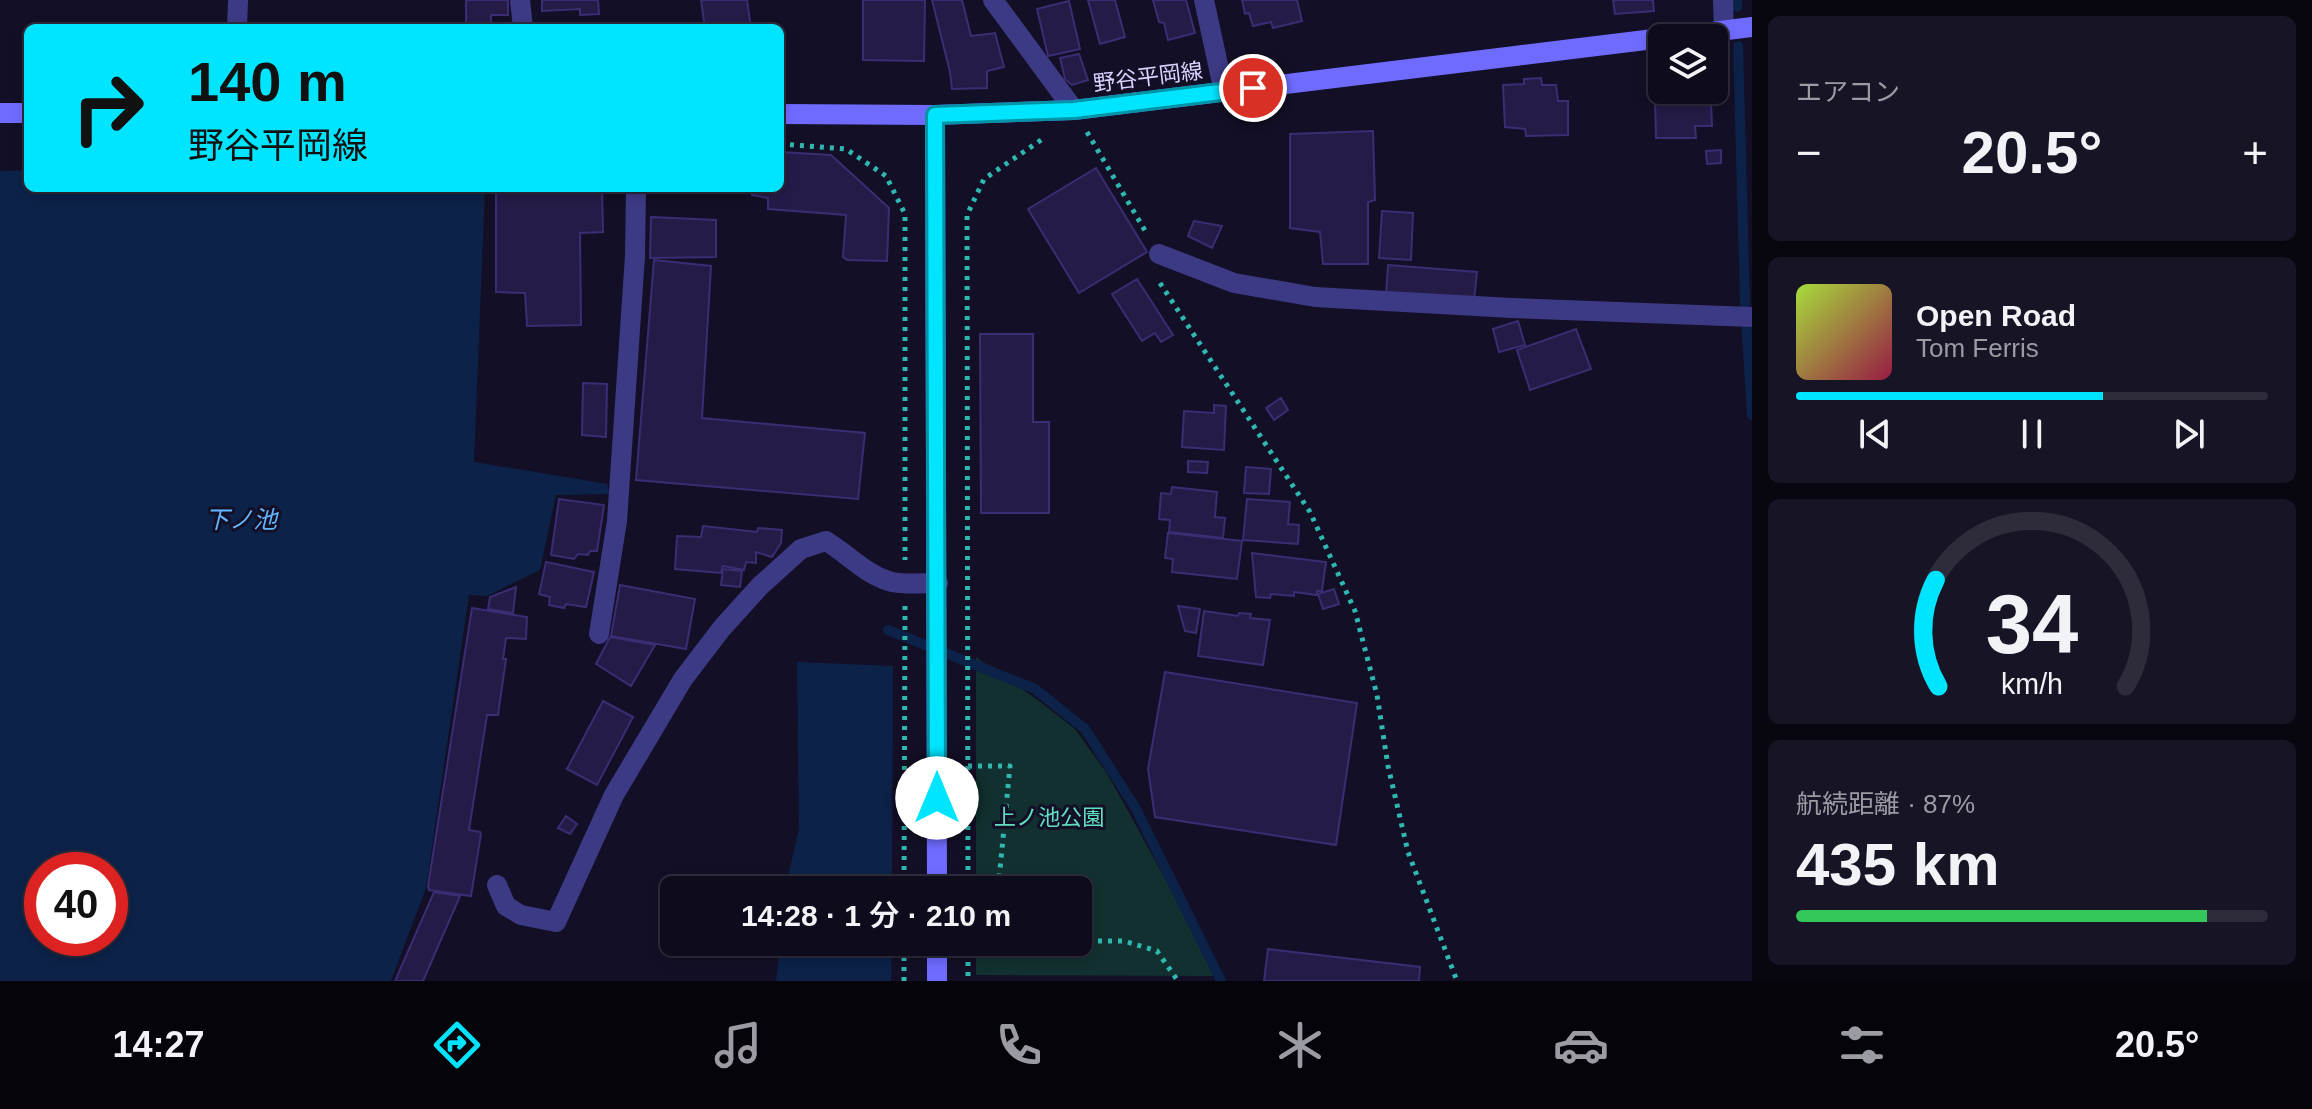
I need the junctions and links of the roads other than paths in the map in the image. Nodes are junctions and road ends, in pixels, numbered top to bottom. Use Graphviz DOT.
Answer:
graph roads {
  1 [pos="238,0"];
  2 [pos="520,0"];
  3 [pos="993,0"];
  4 [pos="1204,0"];
  5 [pos="1723,0"];
  6 [pos="237,24"];
  7 [pos="523,24"];
  8 [pos="1724,24"];
  9 [pos="1752,27"];
  10 [pos="1728,30"];
  11 [pos="1648,40"];
  12 [pos="1224,92"];
  13 [pos="1074,110"];
  14 [pos="0,113"];
  15 [pos="24,113"];
  16 [pos="784,114"];
  17 [pos="935,115"];
  18 [pos="636,192"];
  19 [pos="1159,254"];
  20 [pos="1752,317"];
  21 [pos="938,583"];
  22 [pos="599,634"];
  23 [pos="937,876"];
  24 [pos="497,885"];
  25 [pos="937,956"];
  26 [pos="937,981"];
  1 -- 6 [label="street"];
  2 -- 7 [label="street"];
  3 -- 13 [label="street"];
  4 -- 12 [label="street"];
  5 -- 8 [label="street"];
  9 -- 10 [label="main road, 野谷平岡線"];
  11 -- 12 [label="main road, 野谷平岡線"];
  12 -- 13 [label="main road, 野谷平岡線"];
  13 -- 17 [label="main road, 野谷平岡線"];
  14 -- 15 [label="main road"];
  16 -- 17 [label="main road, 野谷平岡線"];
  17 -- 21 [label="main road"];
  18 -- 22 [label="street"];
  19 -- 20 [label="street"];
  21 -- 23 [label="main road"];
  21 -- 24 [label="street"];
  25 -- 26 [label="main road"];
}
